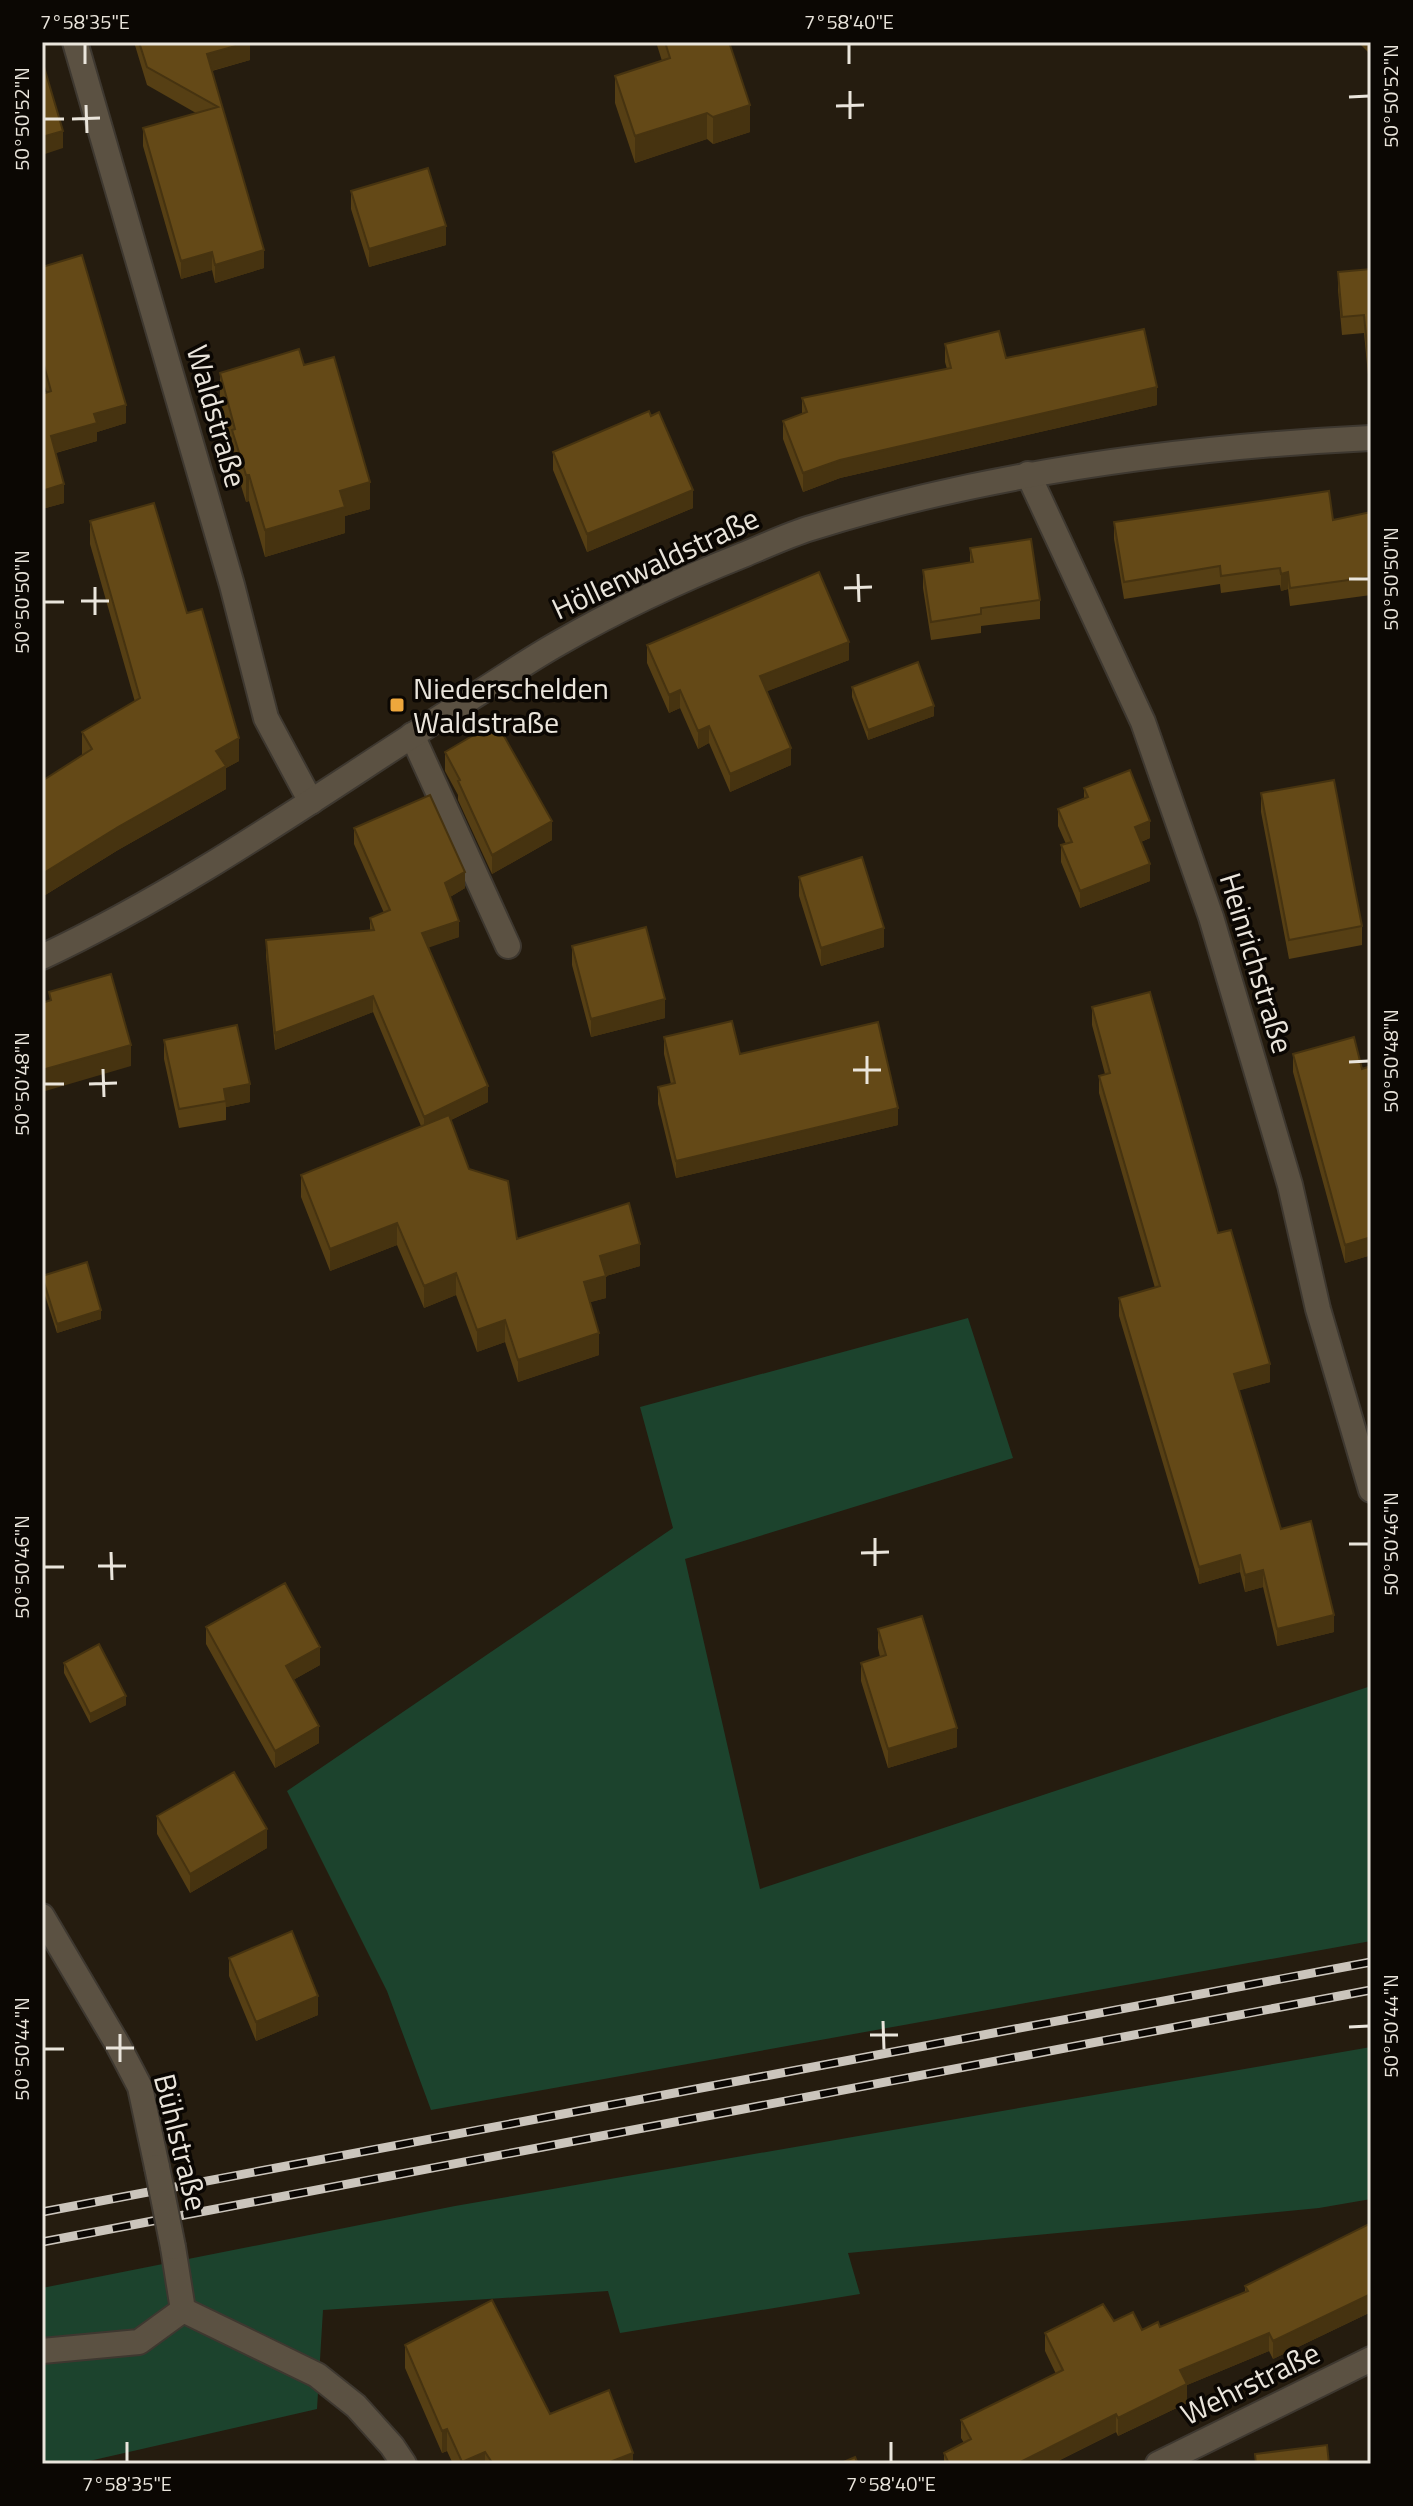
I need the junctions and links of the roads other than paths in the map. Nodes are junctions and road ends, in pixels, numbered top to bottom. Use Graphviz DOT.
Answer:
graph roads {
  1 [pos="75,42"];
  2 [pos="1371,438"];
  3 [pos="1028,474"];
  4 [pos="412,735"];
  5 [pos="311,802"];
  6 [pos="508,946"];
  7 [pos="42,957"];
  8 [pos="1371,1490"];
  9 [pos="42,1916"];
  10 [pos="183,2310"];
  11 [pos="42,2351"];
  12 [pos="1371,2359"];
  13 [pos="404,2464"];
  14 [pos="1158,2464"];
  1 -- 5 [label="street, Waldstraße"];
  2 -- 3 [label="street, Höllenwaldstraße"];
  3 -- 4 [label="street, Höllenwaldstraße"];
  3 -- 8 [label="street, Heinrichstraße"];
  4 -- 5 [label="street, Höllenwaldstraße"];
  4 -- 6 [label="street"];
  5 -- 7 [label="street, Höllenwaldstraße"];
  9 -- 10 [label="street, Bühlstraße, bridge"];
  10 -- 11 [label="street"];
  10 -- 13 [label="street"];
  12 -- 14 [label="street, Wehrstraße"];
}
